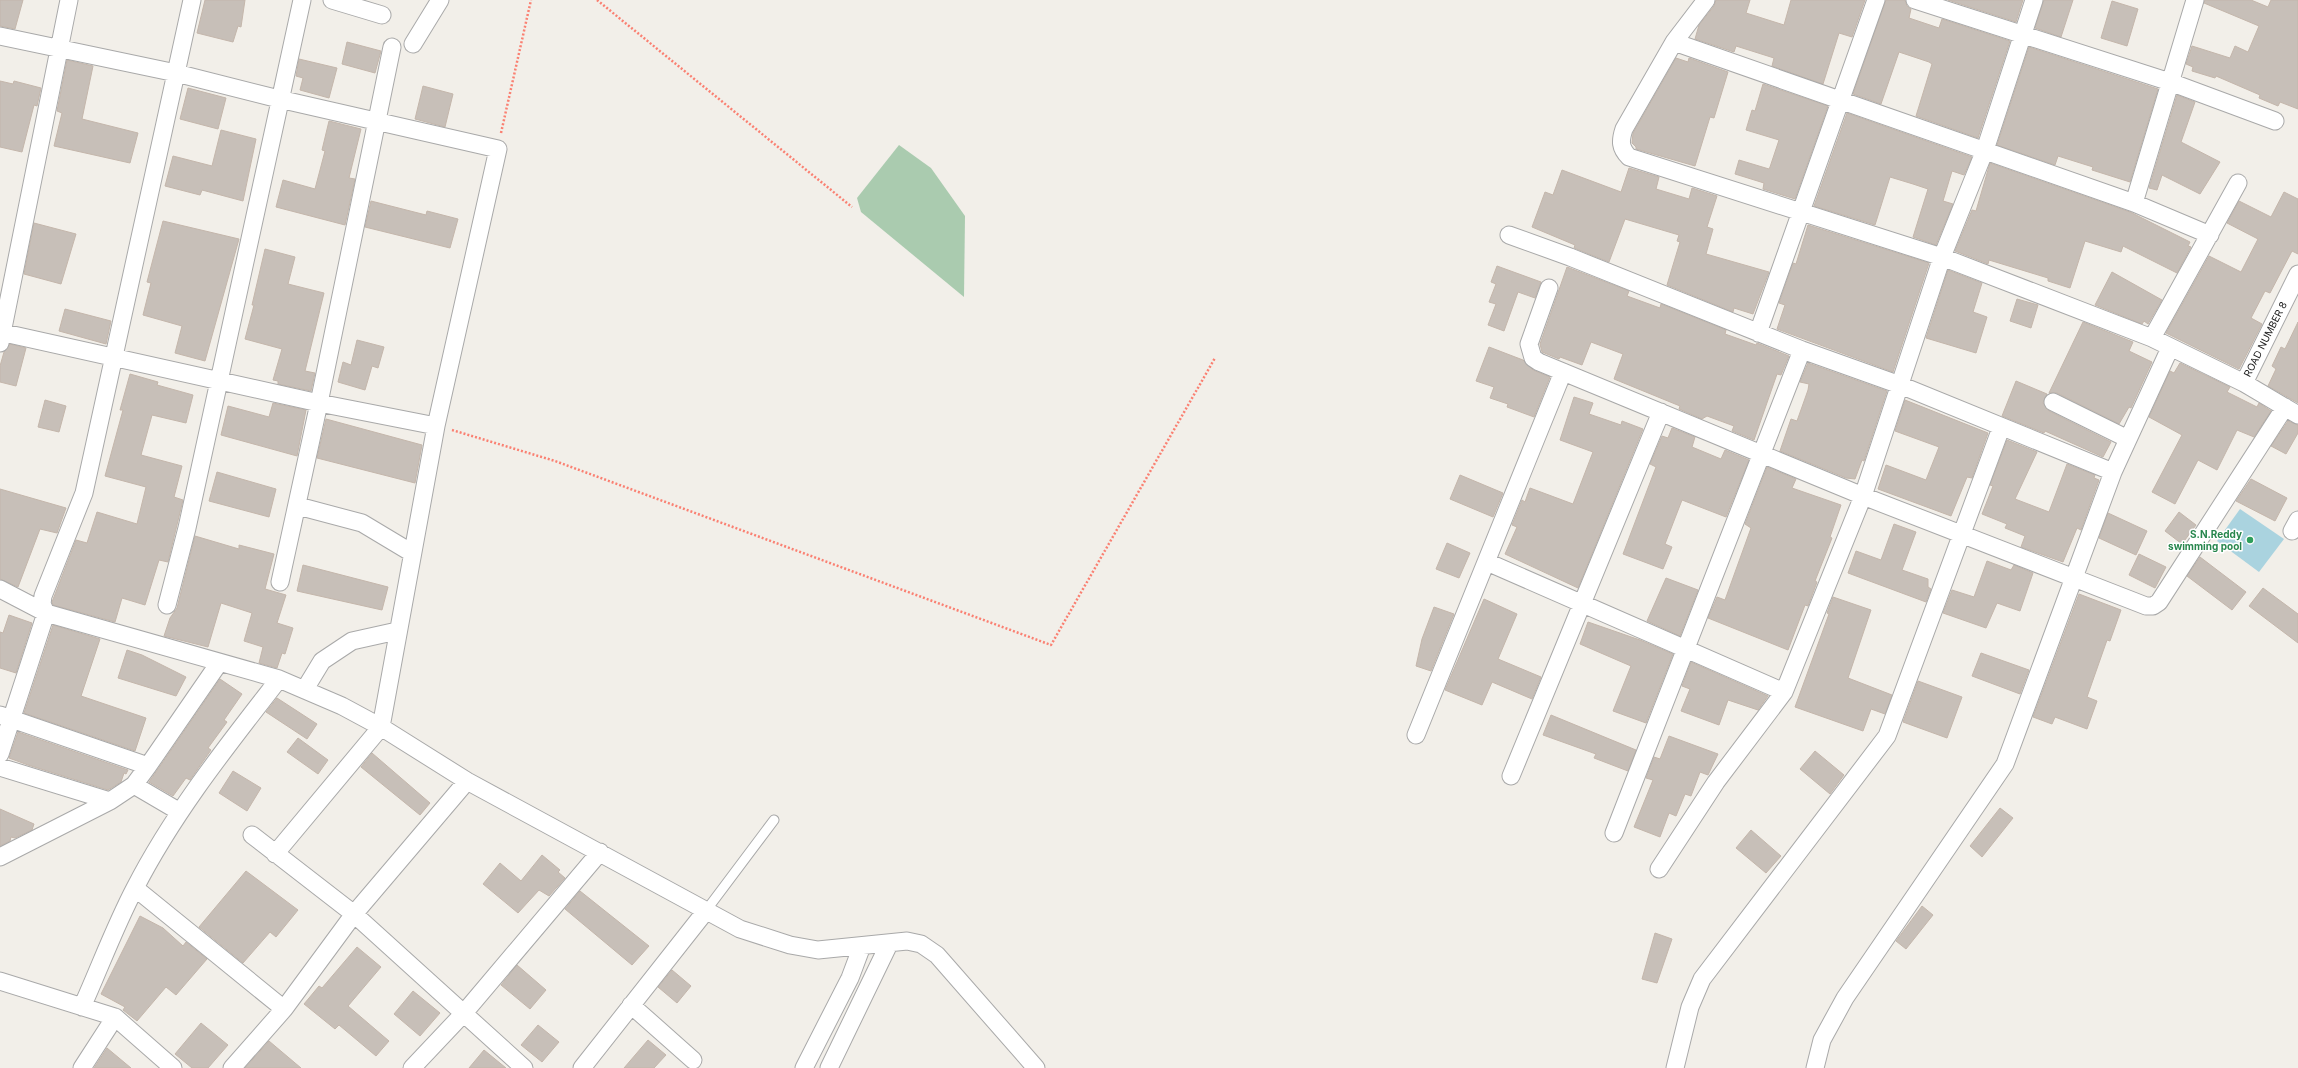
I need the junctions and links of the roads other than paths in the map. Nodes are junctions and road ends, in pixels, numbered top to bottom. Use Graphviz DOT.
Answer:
graph roads {
  1 [pos="70,0"];
  2 [pos="192,0"];
  3 [pos="302,0"];
  4 [pos="332,0"];
  5 [pos="440,0"];
  6 [pos="1706,0"];
  7 [pos="1876,0"];
  8 [pos="1915,0"];
  9 [pos="2034,0"];
  10 [pos="2195,0"];
  11 [pos="382,15"];
  12 [pos="0,36"];
  13 [pos="2023,36"];
  14 [pos="1674,42"];
  15 [pos="413,44"];
  16 [pos="392,47"];
  17 [pos="60,49"];
  18 [pos="176,74"];
  19 [pos="2170,82"];
  20 [pos="279,99"];
  21 [pos="1842,100"];
  22 [pos="377,121"];
  23 [pos="2275,121"];
  24 [pos="1985,150"];
  25 [pos="2238,183"];
  26 [pos="2134,203"];
  27 [pos="1802,212"];
  28 [pos="1509,235"];
  29 [pos="2210,235"];
  30 [pos="1942,257"];
  31 [pos="2298,274"];
  32 [pos="1549,288"];
  33 [pos="1758,333"];
  34 [pos="1,336"];
  35 [pos="2152,338"];
  36 [pos="2170,348"];
  37 [pos="1802,350"];
  38 [pos="116,358"];
  39 [pos="1563,372"];
  40 [pos="219,381"];
  41 [pos="2244,383"];
  42 [pos="1900,385"];
  43 [pos="2052,402"];
  44 [pos="319,403"];
  45 [pos="2292,411"];
  46 [pos="1661,412"];
  47 [pos="436,426"];
  48 [pos="2001,428"];
  49 [pos="2128,439"];
  50 [pos="1762,454"];
  51 [pos="2113,472"];
  52 [pos="1863,496"];
  53 [pos="298,506"];
  54 [pos="1960,534"];
  55 [pos="412,553"];
  56 [pos="1487,562"];
  57 [pos="2074,579"];
  58 [pos="280,582"];
  59 [pos="0,589"];
  60 [pos="1582,604"];
  61 [pos="166,605"];
  62 [pos="46,614"];
  63 [pos="398,631"];
  64 [pos="1685,650"];
  65 [pos="220,663"];
  66 [pos="279,679"];
  67 [pos="305,689"];
  68 [pos="1784,692"];
  69 [pos="6,717"];
  70 [pos="381,726"];
  71 [pos="1416,735"];
  72 [pos="0,754"];
  73 [pos="148,766"];
  74 [pos="0,767"];
  75 [pos="1511,776"];
  76 [pos="467,781"];
  77 [pos="134,785"];
  78 [pos="110,801"];
  79 [pos="180,812"];
  80 [pos="774,820"];
  81 [pos="1614,833"];
  82 [pos="252,835"];
  83 [pos="600,852"];
  84 [pos="275,854"];
  85 [pos="0,857"];
  86 [pos="1659,869"];
  87 [pos="135,888"];
  88 [pos="705,912"];
  89 [pos="354,914"];
  90 [pos="888,944"];
  91 [pos="862,946"];
  92 [pos="0,981"];
  93 [pos="631,1005"];
  94 [pos="82,1007"];
  95 [pos="284,1009"];
  96 [pos="464,1013"];
  97 [pos="115,1017"];
  98 [pos="693,1060"];
  99 [pos="82,1068"];
  100 [pos="173,1068"];
  101 [pos="232,1068"];
  102 [pos="412,1068"];
  103 [pos="524,1068"];
  104 [pos="582,1068"];
  105 [pos="804,1068"];
  106 [pos="828,1068"];
  107 [pos="1035,1068"];
  108 [pos="1675,1068"];
  109 [pos="1815,1068"];
  1 -- 17 [label="street"];
  2 -- 18 [label="street"];
  3 -- 20 [label="street"];
  4 -- 11 [label="street"];
  5 -- 15 [label="street"];
  6 -- 14 [label="street"];
  7 -- 21 [label="street"];
  8 -- 13 [label="street"];
  9 -- 13 [label="street"];
  10 -- 19 [label="street"];
  12 -- 17 [label="street"];
  13 -- 19 [label="street"];
  13 -- 24 [label="street"];
  14 -- 21 [label="street"];
  14 -- 27 [label="street"];
  16 -- 22 [label="street"];
  17 -- 18 [label="street"];
  17 -- 34 [label="street"];
  18 -- 20 [label="street"];
  18 -- 38 [label="street"];
  19 -- 23 [label="street"];
  19 -- 26 [label="street"];
  20 -- 22 [label="street"];
  20 -- 40 [label="street"];
  21 -- 24 [label="street"];
  21 -- 27 [label="street"];
  22 -- 44 [label="street"];
  22 -- 47 [label="street"];
  24 -- 26 [label="street"];
  24 -- 30 [label="street"];
  25 -- 29 [label="street"];
  26 -- 29 [label="street"];
  27 -- 30 [label="street"];
  27 -- 33 [label="street"];
  28 -- 33 [label="street"];
  29 -- 35 [label="street"];
  30 -- 35 [label="street"];
  30 -- 42 [label="street"];
  31 -- 41 [label="street, ROAD NUMBER 8"];
  32 -- 39 [label="street"];
  33 -- 37 [label="street"];
  34 -- 38 [label="street"];
  35 -- 36 [label="street"];
  36 -- 41 [label="street"];
  36 -- 49 [label="street"];
  37 -- 42 [label="street"];
  37 -- 50 [label="street"];
  38 -- 40 [label="street"];
  38 -- 62 [label="street"];
  39 -- 46 [label="street"];
  39 -- 56 [label="street"];
  40 -- 44 [label="street"];
  40 -- 61 [label="street"];
  41 -- 45 [label="street"];
  42 -- 48 [label="street"];
  42 -- 52 [label="street"];
  43 -- 49 [label="street"];
  44 -- 47 [label="street"];
  44 -- 53 [label="street"];
  45 -- 57 [label="street"];
  46 -- 50 [label="street"];
  46 -- 60 [label="street"];
  47 -- 55 [label="street"];
  48 -- 51 [label="street"];
  48 -- 54 [label="street"];
  49 -- 51 [label="street"];
  50 -- 52 [label="street"];
  50 -- 64 [label="street"];
  51 -- 57 [label="street"];
  52 -- 54 [label="street"];
  52 -- 68 [label="street"];
  53 -- 55 [label="street"];
  53 -- 58 [label="street"];
  54 -- 57 [label="street"];
  54 -- 108 [label="street"];
  55 -- 63 [label="street"];
  56 -- 60 [label="street"];
  56 -- 71 [label="street"];
  57 -- 109 [label="street"];
  59 -- 62 [label="street"];
  60 -- 64 [label="street"];
  60 -- 75 [label="street"];
  62 -- 65 [label="street"];
  62 -- 69 [label="street"];
  63 -- 67 [label="street"];
  63 -- 70 [label="street"];
  64 -- 68 [label="street"];
  64 -- 81 [label="street"];
  65 -- 66 [label="street"];
  65 -- 73 [label="street"];
  66 -- 67 [label="street"];
  66 -- 79 [label="street"];
  67 -- 70 [label="street"];
  68 -- 86 [label="street"];
  69 -- 72 [label="street"];
  69 -- 73 [label="street"];
  70 -- 76 [label="street"];
  70 -- 84 [label="street"];
  73 -- 77 [label="street"];
  74 -- 78 [label="street"];
  76 -- 83 [label="street"];
  76 -- 89 [label="street"];
  77 -- 78 [label="street"];
  77 -- 79 [label="street"];
  78 -- 85 [label="street"];
  79 -- 87 [label="street"];
  80 -- 88 [label="lane"];
  82 -- 84 [label="street"];
  83 -- 88 [label="street"];
  83 -- 96 [label="street"];
  84 -- 89 [label="street"];
  87 -- 94 [label="street"];
  87 -- 95 [label="street"];
  88 -- 91 [label="street"];
  88 -- 93 [label="street"];
  89 -- 95 [label="street"];
  89 -- 96 [label="street"];
  90 -- 91 [label="street"];
  90 -- 106 [label="street"];
  90 -- 107 [label="street"];
  91 -- 105 [label="street"];
  92 -- 94 [label="street"];
  93 -- 98 [label="street"];
  93 -- 104 [label="street"];
  94 -- 97 [label="street"];
  95 -- 101 [label="street"];
  96 -- 102 [label="street"];
  96 -- 103 [label="street"];
  97 -- 99 [label="street"];
  97 -- 100 [label="street"];
}
